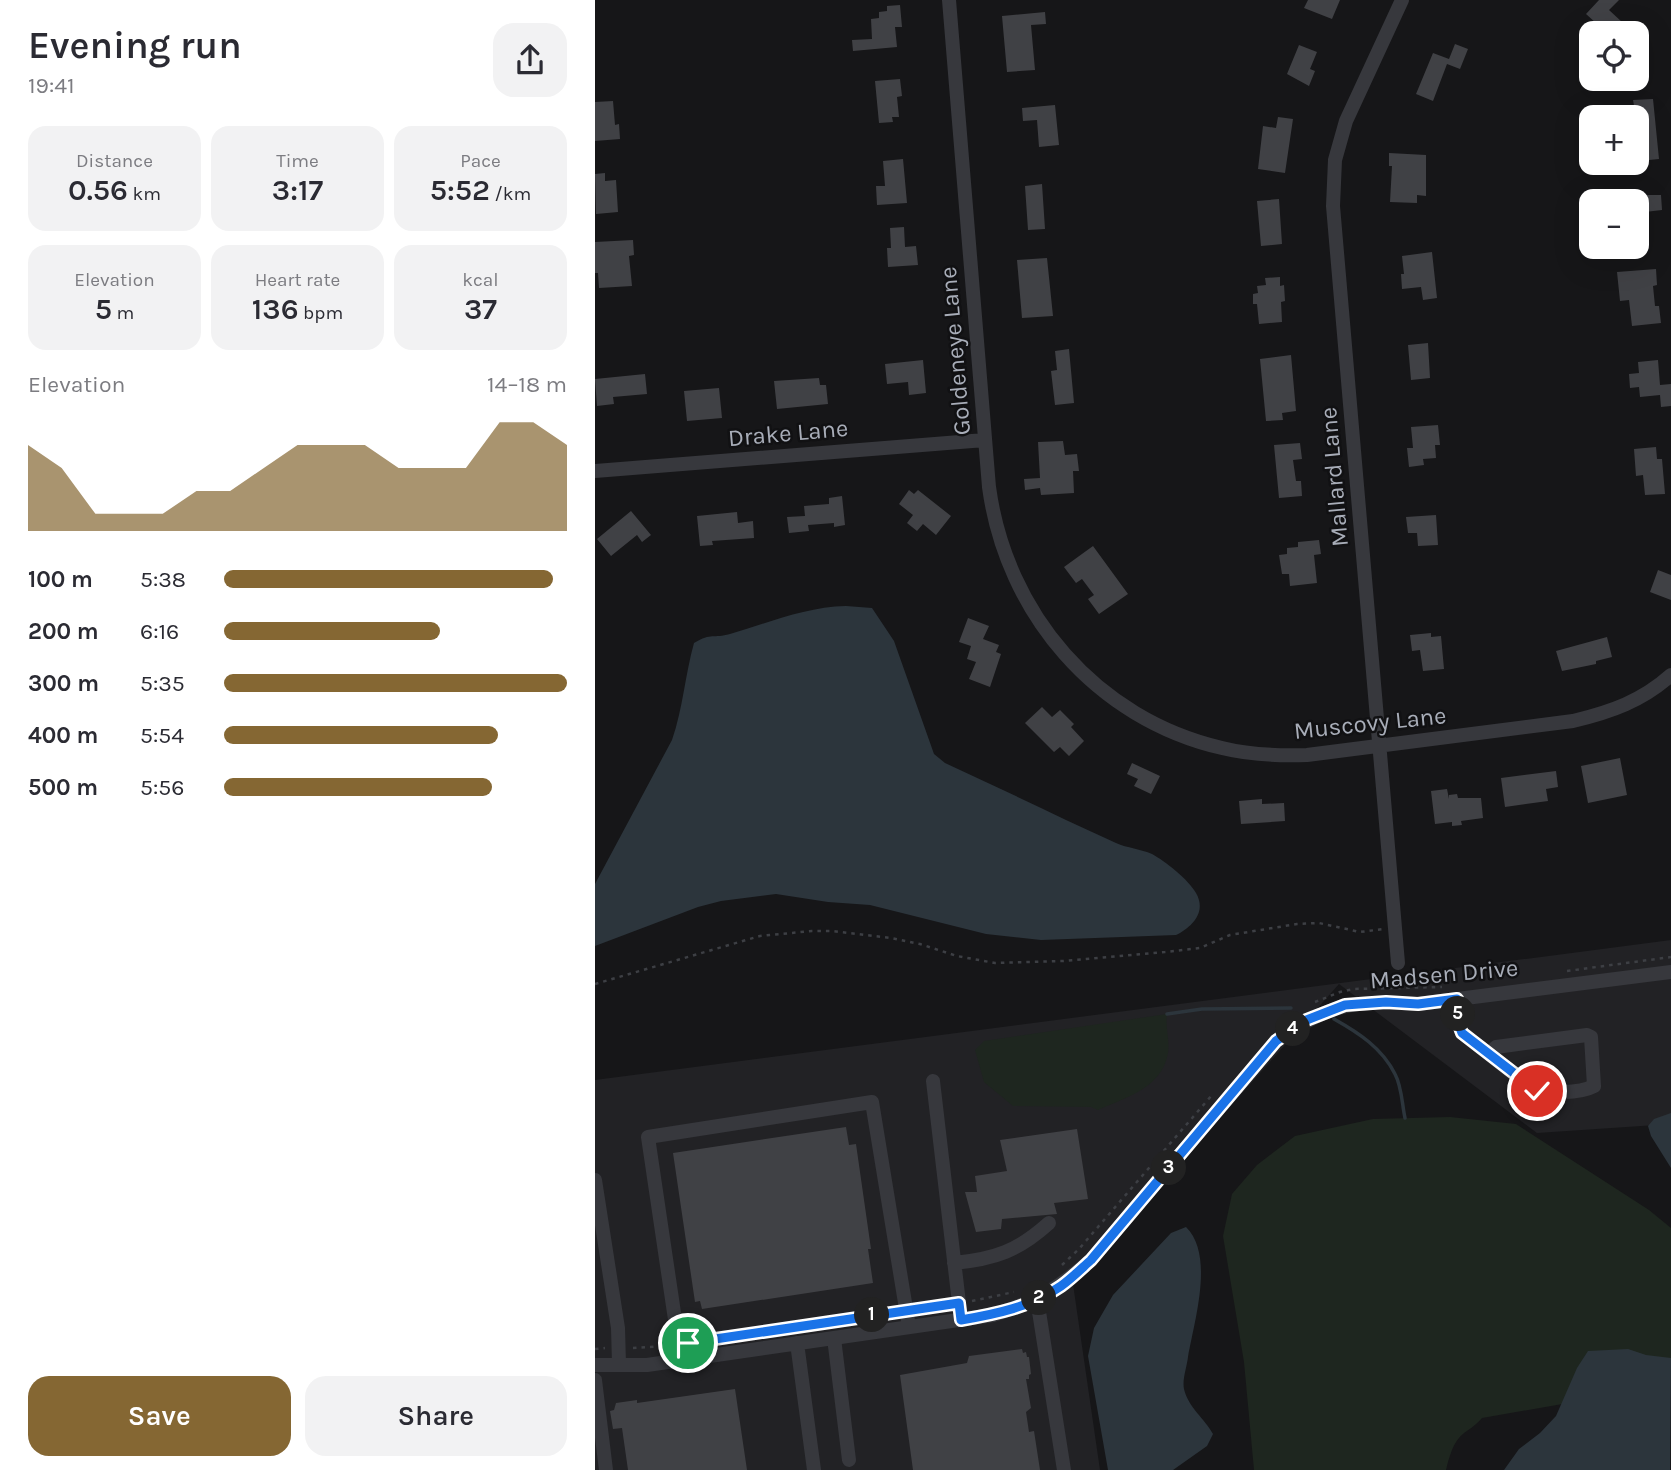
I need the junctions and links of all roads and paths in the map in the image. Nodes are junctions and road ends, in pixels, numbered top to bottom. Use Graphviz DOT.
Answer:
graph roads {
  1 [pos="949,0"];
  2 [pos="1402,0"];
  3 [pos="985,440"];
  4 [pos="595,471"];
  5 [pos="1081,674"];
  6 [pos="1671,675"];
  7 [pos="1380,747"];
  8 [pos="1395,928"];
  9 [pos="1671,957"];
  10 [pos="1398,963"];
  11 [pos="1562,971"];
  12 [pos="1671,972"];
  13 [pos="595,984"];
  14 [pos="1455,993"];
  15 [pos="1309,1005"];
  16 [pos="1489,1053"];
  17 [pos="933,1081"];
  18 [pos="1219,1090"];
  19 [pos="595,1180"];
  20 [pos="1049,1223"];
  21 [pos="954,1264"];
  22 [pos="1059,1268"];
  23 [pos="1016,1292"];
  24 [pos="1037,1299"];
  25 [pos="959,1303"];
  26 [pos="906,1310"];
  27 [pos="961,1320"];
  28 [pos="908,1327"];
  29 [pos="834,1338"];
  30 [pos="797,1343"];
  31 [pos="679,1344"];
  32 [pos="618,1348"];
  33 [pos="595,1349"];
  34 [pos="681,1360"];
  35 [pos="619,1364"];
  36 [pos="595,1365"];
  37 [pos="595,1380"];
  38 [pos="597,1418"];
  39 [pos="849,1460"];
  40 [pos="606,1470"];
  41 [pos="814,1470"];
  42 [pos="1064,1470"];
  1 -- 3 [label="street, Goldeneye Lane"];
  2 -- 7 [label="street, Mallard Lane"];
  3 -- 4 [label="street, Drake Lane"];
  3 -- 5 [label="street, Goldeneye Lane"];
  5 -- 7 [label="street, Muscovy Lane"];
  6 -- 7 [label="street, Muscovy Lane"];
  7 -- 8 [label="street, Mallard Lane"];
  8 -- 10 [label="street, Mallard Lane"];
  8 -- 13 [label="path"];
  9 -- 11 [label="path"];
  12 -- 14 [label="street, Madsen Drive"];
  14 -- 15 [label="path"];
  14 -- 16 [label="street"];
  14 -- 24 [label="street, Madsen Drive"];
  16 -- 16 [label="street"];
  17 -- 21 [label="street"];
  18 -- 22 [label="path"];
  19 -- 32 [label="street"];
  20 -- 21 [label="street"];
  21 -- 25 [label="street"];
  23 -- 25 [label="path"];
  24 -- 27 [label="street, Madsen Drive"];
  24 -- 42 [label="street"];
  25 -- 26 [label="path"];
  25 -- 27 [label="street"];
  26 -- 28 [label="street"];
  26 -- 31 [label="path"];
  26 -- 31 [label="street"];
  27 -- 28 [label="street, Madsen Drive"];
  28 -- 29 [label="street, Madsen Drive"];
  29 -- 30 [label="street, Madsen Drive"];
  29 -- 39 [label="street"];
  30 -- 34 [label="street, Madsen Drive"];
  30 -- 41 [label="street"];
  31 -- 32 [label="path"];
  31 -- 34 [label="street"];
  32 -- 33 [label="path"];
  32 -- 35 [label="street"];
  34 -- 35 [label="street, Madsen Drive"];
  35 -- 36 [label="street, Madsen Drive"];
  37 -- 38 [label="street"];
  38 -- 40 [label="street"];
}
